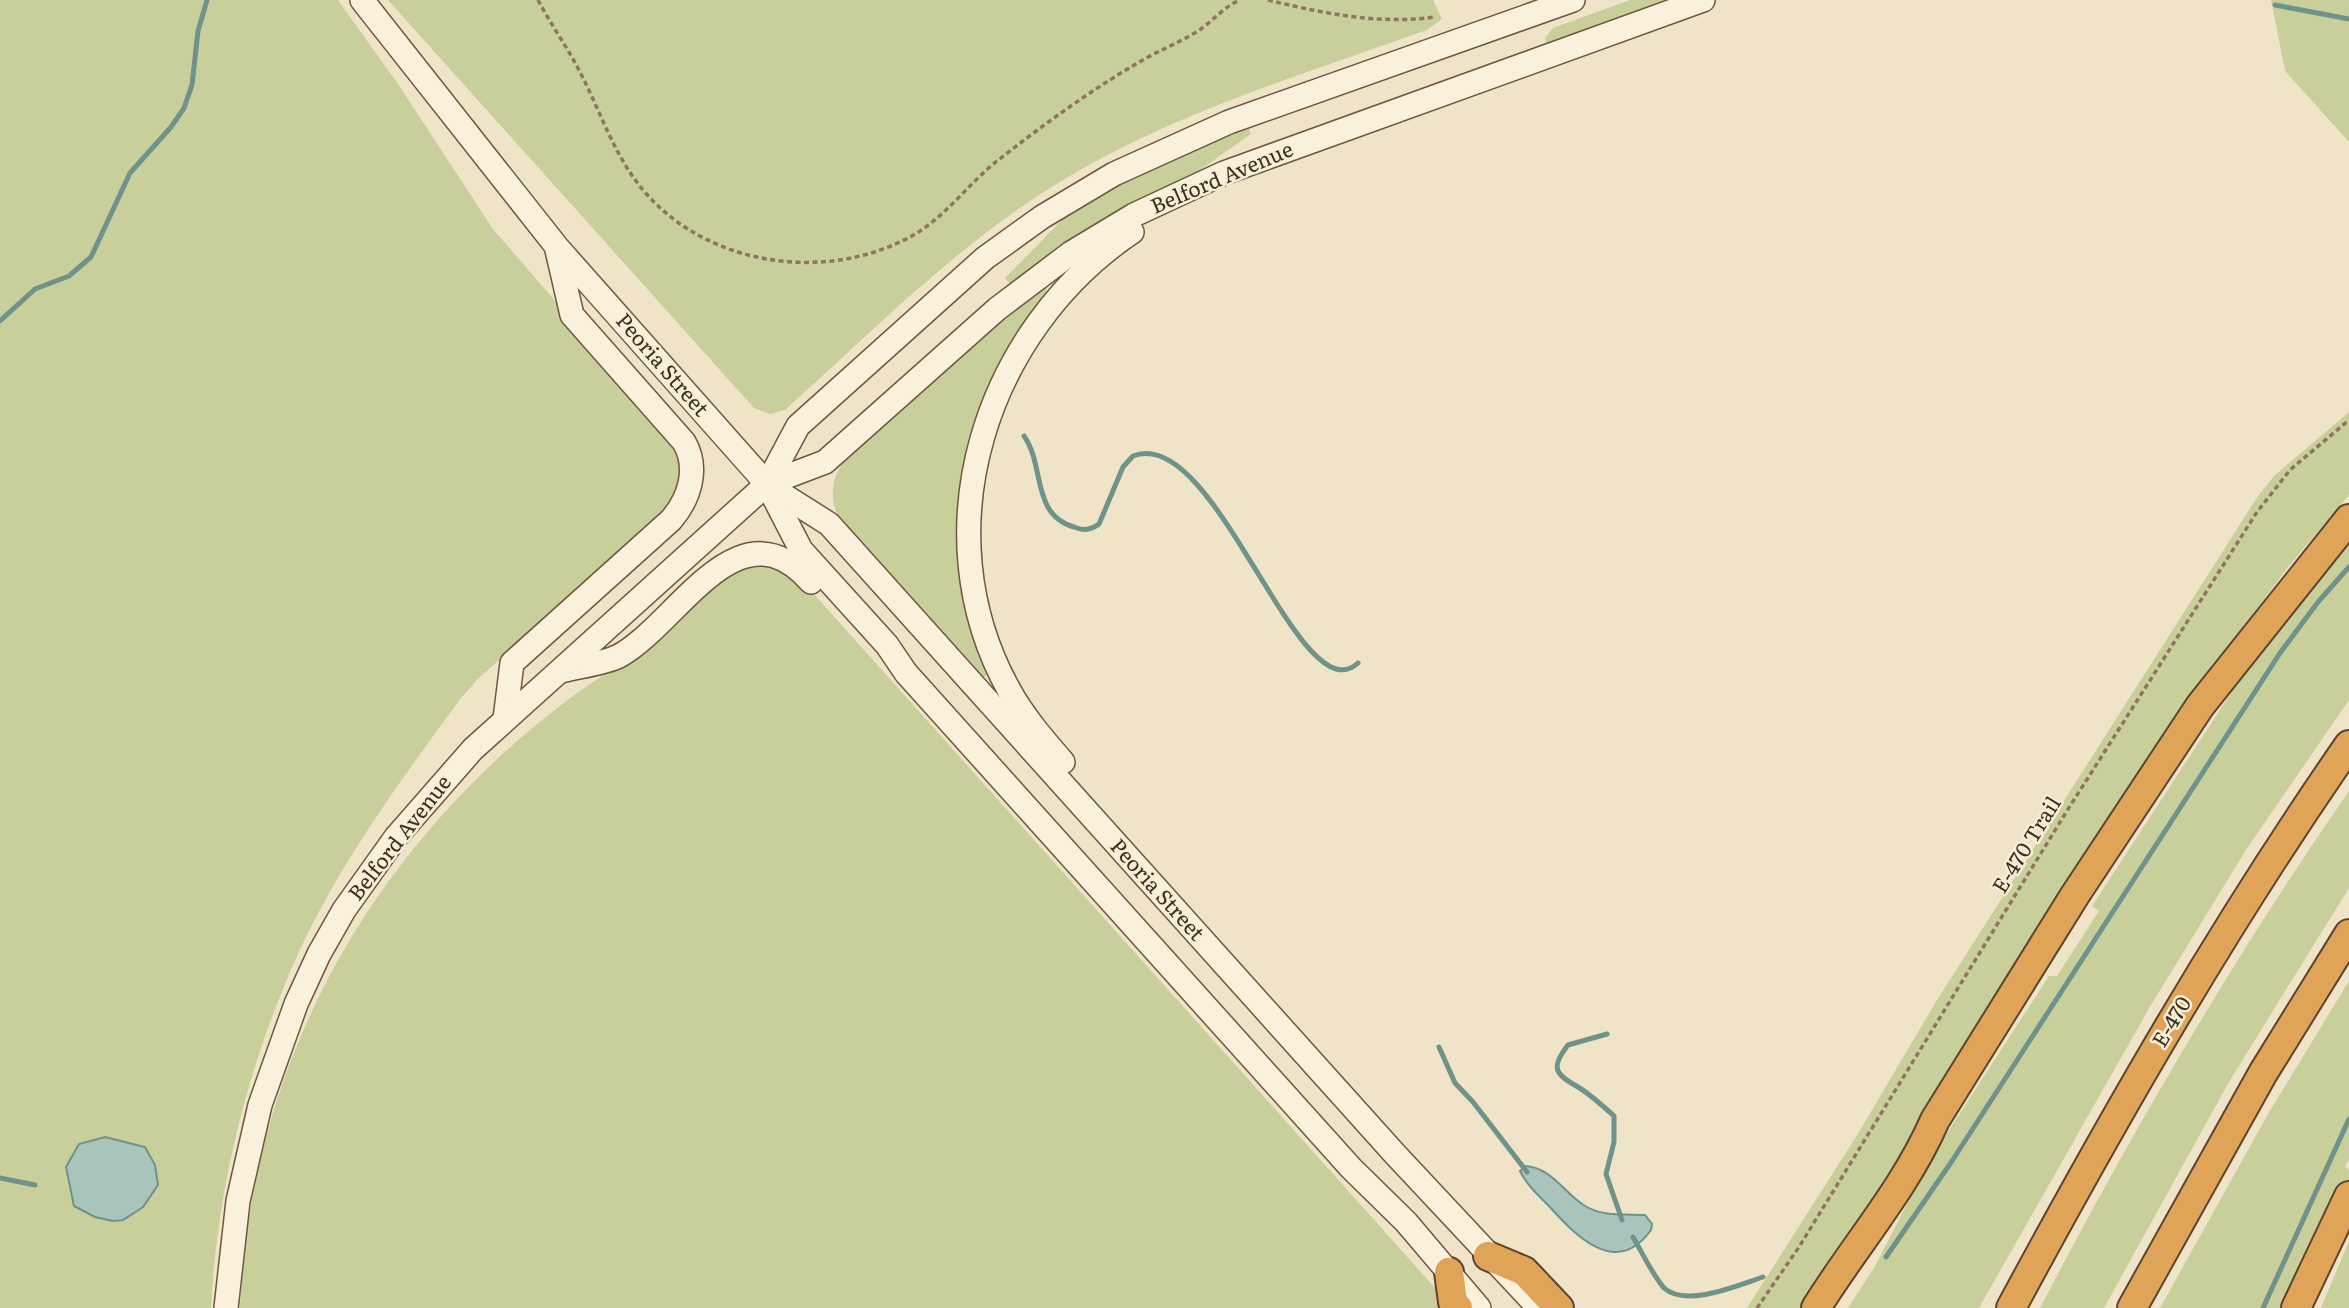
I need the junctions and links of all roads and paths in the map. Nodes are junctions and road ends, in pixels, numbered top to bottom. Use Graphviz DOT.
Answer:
graph roads {
  1 [pos="362,0"];
  2 [pos="538,0"];
  3 [pos="1240,0"];
  4 [pos="1268,0"];
  5 [pos="1573,0"];
  6 [pos="1703,0"];
  7 [pos="1435,17"];
  8 [pos="1152,206"];
  9 [pos="557,247"];
  10 [pos="2349,420"];
  11 [pos="766,484"];
  12 [pos="2349,519"];
  13 [pos="556,672"];
  14 [pos="906,673"];
  15 [pos="505,719"];
  16 [pos="2349,745"];
  17 [pos="1128,858"];
  18 [pos="2349,934"];
  19 [pos="2349,1196"];
  20 [pos="2349,1225"];
  21 [pos="1869,1234"];
  22 [pos="1488,1256"];
  23 [pos="1449,1272"];
  24 [pos="226,1308"];
  25 [pos="1458,1308"];
  26 [pos="1479,1308"];
  27 [pos="1539,1308"];
  28 [pos="1559,1308"];
  29 [pos="1757,1308"];
  30 [pos="1816,1308"];
  31 [pos="1834,1308"];
  32 [pos="2011,1308"];
  33 [pos="2132,1308"];
  34 [pos="2296,1308"];
  35 [pos="2308,1308"];
  1 -- 9 [label="main road, Peoria Street"];
  2 -- 3 [label="path"];
  4 -- 7 [label="path"];
  5 -- 11 [label="main road, Belford Avenue"];
  6 -- 8 [label="main road, Belford Avenue"];
  8 -- 11 [label="main road, Belford Avenue"];
  8 -- 17 [label="main road"];
  9 -- 11 [label="main road, Peoria Street"];
  9 -- 15 [label="main road"];
  10 -- 29 [label="path, E-470 Trail"];
  11 -- 13 [label="main road, Belford Avenue"];
  11 -- 14 [label="main road, Peoria Street"];
  11 -- 17 [label="main road, Peoria Street"];
  12 -- 21 [label="highway"];
  13 -- 14 [label="main road"];
  13 -- 15 [label="main road, Belford Avenue"];
  14 -- 23 [label="main road, Peoria Street"];
  15 -- 24 [label="main road, Belford Avenue"];
  16 -- 32 [label="highway, E-470"];
  17 -- 22 [label="main road, Peoria Street"];
  18 -- 33 [label="highway"];
  19 -- 34 [label="highway"];
  20 -- 35 [label="highway"];
  21 -- 30 [label="highway"];
  21 -- 31 [label="highway"];
  22 -- 27 [label="main road, Peoria Street"];
  22 -- 28 [label="highway"];
  23 -- 25 [label="highway"];
  23 -- 26 [label="main road, Peoria Street"];
}
